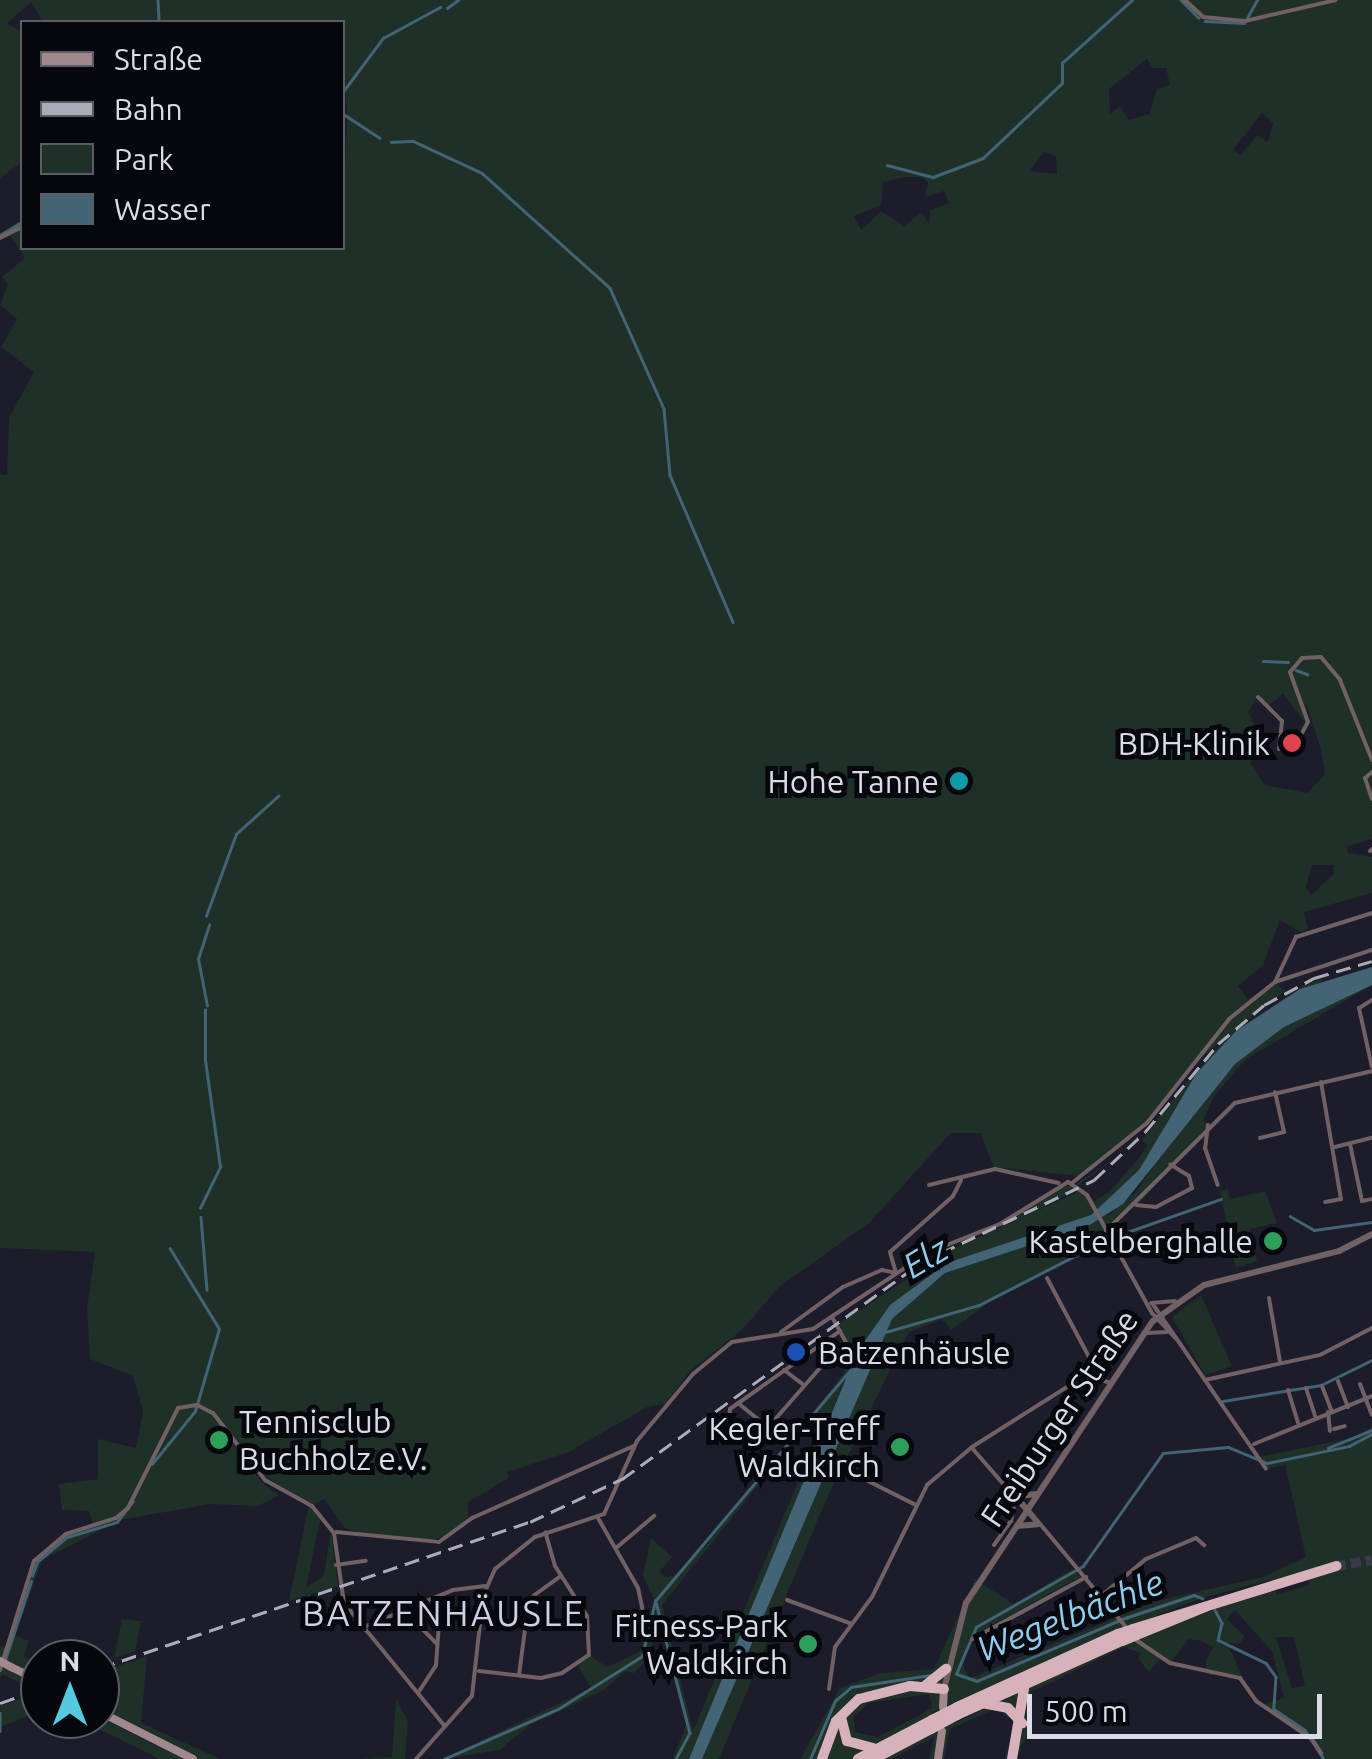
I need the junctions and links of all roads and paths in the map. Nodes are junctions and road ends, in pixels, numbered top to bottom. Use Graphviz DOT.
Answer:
graph roads {
  1 [pos="1185,0"];
  2 [pos="1336,0"];
  3 [pos="1258,697"];
  4 [pos="1372,760"];
  5 [pos="1372,772"];
  6 [pos="1372,799"];
  7 [pos="1372,913"];
  8 [pos="1372,950"];
  9 [pos="1275,982"];
  10 [pos="1370,1000"];
  11 [pos="1372,1069"];
  12 [pos="1321,1082"];
  13 [pos="1275,1092"];
  14 [pos="1208,1125"];
  15 [pos="1260,1138"];
  16 [pos="1372,1138"];
  17 [pos="1350,1144"];
  18 [pos="1335,1146"];
  19 [pos="1170,1164"];
  20 [pos="960,1178"];
  21 [pos="1074,1180"];
  22 [pos="1058,1183"];
  23 [pos="1218,1184"];
  24 [pos="929,1185"];
  25 [pos="1372,1199"];
  26 [pos="1325,1202"];
  27 [pos="1136,1205"];
  28 [pos="1105,1229"];
  29 [pos="1372,1234"];
  30 [pos="1118,1255"];
  31 [pos="1189,1255"];
  32 [pos="896,1273"];
  33 [pos="1047,1278"];
  34 [pos="1143,1297"];
  35 [pos="1269,1298"];
  36 [pos="1175,1301"];
  37 [pos="1152,1303"];
  38 [pos="1158,1316"];
  39 [pos="832,1318"];
  40 [pos="1372,1328"];
  41 [pos="840,1331"];
  42 [pos="1167,1332"];
  43 [pos="781,1335"];
  44 [pos="1142,1335"];
  45 [pos="1174,1338"];
  46 [pos="1280,1362"];
  47 [pos="784,1370"];
  48 [pos="1098,1374"];
  49 [pos="1205,1380"];
  50 [pos="1338,1381"];
  51 [pos="1110,1383"];
  52 [pos="1360,1384"];
  53 [pos="804,1386"];
  54 [pos="1322,1386"];
  55 [pos="1306,1388"];
  56 [pos="1288,1390"];
  57 [pos="1372,1396"];
  58 [pos="1365,1399"];
  59 [pos="738,1403"];
  60 [pos="1348,1406"];
  61 [pos="1330,1412"];
  62 [pos="1372,1415"];
  63 [pos="1315,1416"];
  64 [pos="1298,1422"];
  65 [pos="1345,1426"];
  66 [pos="768,1428"];
  67 [pos="1254,1444"];
  68 [pos="634,1446"];
  69 [pos="972,1447"];
  70 [pos="1264,1466"];
  71 [pos="862,1478"];
  72 [pos="1038,1493"];
  73 [pos="1018,1496"];
  74 [pos="916,1505"];
  75 [pos="1028,1508"];
  76 [pos="654,1516"];
  77 [pos="598,1518"];
  78 [pos="1040,1524"];
  79 [pos="1016,1526"];
  80 [pos="334,1532"];
  81 [pos="545,1532"];
  82 [pos="994,1545"];
  83 [pos="1204,1545"];
  84 [pos="616,1548"];
  85 [pos="366,1561"];
  86 [pos="336,1565"];
  87 [pos="1336,1566"];
  88 [pos="1084,1574"];
  89 [pos="561,1576"];
  90 [pos="485,1586"];
  91 [pos="441,1595"];
  92 [pos="1102,1595"];
  93 [pos="787,1600"];
  94 [pos="402,1608"];
  95 [pos="633,1620"];
  96 [pos="852,1624"];
  97 [pos="364,1628"];
  98 [pos="1126,1632"];
  99 [pos="972,1639"];
  100 [pos="437,1644"];
  101 [pos="946,1669"];
  102 [pos="0,1670"];
  103 [pos="478,1671"];
  104 [pos="519,1675"];
  105 [pos="1026,1682"];
  106 [pos="928,1684"];
  107 [pos="944,1686"];
  108 [pos="828,1689"];
  109 [pos="418,1693"];
  110 [pos="982,1704"];
  111 [pos="944,1707"];
  112 [pos="957,1711"];
  113 [pos="840,1715"];
  114 [pos="120,1723"];
  115 [pos="1022,1723"];
  116 [pos="445,1726"];
  117 [pos="935,1727"];
  118 [pos="876,1753"];
  119 [pos="1320,1753"];
  120 [pos="191,1758"];
  121 [pos="416,1759"];
  122 [pos="822,1759"];
  123 [pos="858,1759"];
  124 [pos="938,1759"];
  125 [pos="1012,1759"];
  1 -- 2 [label="street"];
  3 -- 4 [label="street"];
  5 -- 6 [label="street"];
  7 -- 9 [label="street"];
  8 -- 9 [label="street"];
  9 -- 21 [label="street"];
  10 -- 11 [label="street"];
  11 -- 12 [label="street"];
  12 -- 13 [label="street"];
  12 -- 18 [label="street"];
  13 -- 14 [label="street"];
  13 -- 15 [label="street"];
  14 -- 19 [label="street"];
  14 -- 23 [label="street"];
  16 -- 17 [label="street"];
  17 -- 18 [label="street"];
  17 -- 25 [label="street"];
  18 -- 26 [label="street"];
  19 -- 27 [label="street"];
  19 -- 27 [label="street"];
  20 -- 22 [label="street"];
  20 -- 24 [label="street"];
  20 -- 32 [label="street"];
  21 -- 22 [label="street"];
  21 -- 28 [label="street"];
  22 -- 32 [label="street"];
  27 -- 28 [label="street"];
  28 -- 30 [label="street"];
  29 -- 36 [label="street, Freiburger Straße"];
  30 -- 31 [label="street"];
  30 -- 34 [label="street"];
  32 -- 39 [label="street"];
  32 -- 43 [label="street"];
  33 -- 48 [label="street"];
  34 -- 37 [label="street"];
  34 -- 38 [label="street"];
  35 -- 46 [label="street"];
  36 -- 37 [label="street"];
  36 -- 38 [label="street, Freiburger Straße"];
  37 -- 38 [label="street"];
  38 -- 42 [label="street"];
  38 -- 44 [label="street, Freiburger Straße"];
  38 -- 45 [label="street"];
  39 -- 41 [label="street"];
  39 -- 43 [label="street"];
  40 -- 46 [label="street"];
  41 -- 47 [label="street"];
  41 -- 53 [label="street"];
  42 -- 44 [label="street"];
  42 -- 45 [label="street"];
  43 -- 68 [label="street"];
  44 -- 51 [label="street, Freiburger Straße"];
  45 -- 49 [label="street"];
  46 -- 49 [label="street"];
  47 -- 53 [label="street"];
  47 -- 59 [label="street"];
  48 -- 51 [label="street"];
  48 -- 69 [label="street"];
  49 -- 67 [label="street"];
  50 -- 60 [label="street"];
  51 -- 72 [label="street, Freiburger Straße"];
  52 -- 58 [label="street"];
  53 -- 66 [label="street"];
  54 -- 61 [label="street"];
  55 -- 63 [label="street"];
  56 -- 64 [label="street"];
  57 -- 58 [label="street"];
  58 -- 60 [label="street"];
  58 -- 62 [label="street"];
  59 -- 66 [label="street"];
  59 -- 66 [label="street"];
  60 -- 61 [label="street"];
  61 -- 63 [label="street"];
  61 -- 65 [label="street"];
  63 -- 64 [label="street"];
  64 -- 67 [label="street"];
  67 -- 70 [label="street"];
  68 -- 77 [label="street"];
  68 -- 80 [label="street"];
  69 -- 73 [label="street"];
  69 -- 74 [label="street"];
  71 -- 74 [label="street"];
  72 -- 73 [label="street"];
  72 -- 75 [label="street, Freiburger Straße"];
  73 -- 75 [label="street"];
  73 -- 82 [label="street"];
  74 -- 96 [label="street"];
  75 -- 78 [label="street"];
  75 -- 79 [label="street, Freiburger Straße"];
  76 -- 84 [label="street"];
  77 -- 81 [label="street"];
  77 -- 84 [label="street"];
  78 -- 79 [label="street"];
  78 -- 88 [label="street"];
  79 -- 101 [label="street, Freiburger Straße"];
  80 -- 86 [label="street"];
  80 -- 102 [label="street"];
  81 -- 89 [label="street"];
  81 -- 90 [label="street"];
  83 -- 92 [label="street"];
  84 -- 95 [label="street"];
  85 -- 86 [label="street"];
  86 -- 97 [label="street"];
  87 -- 98 [label="highway"];
  88 -- 92 [label="street"];
  88 -- 99 [label="street"];
  89 -- 104 [label="street"];
  89 -- 104 [label="street"];
  90 -- 91 [label="street"];
  90 -- 103 [label="street"];
  91 -- 94 [label="street"];
  91 -- 100 [label="street"];
  92 -- 98 [label="street"];
  93 -- 96 [label="street"];
  94 -- 97 [label="street"];
  94 -- 100 [label="street"];
  96 -- 108 [label="street"];
  97 -- 109 [label="street"];
  98 -- 105 [label="highway"];
  98 -- 112 [label="highway"];
  98 -- 119 [label="street"];
  100 -- 109 [label="street"];
  101 -- 106 [label="highway"];
  101 -- 107 [label="street, Freiburger Straße"];
  103 -- 104 [label="street"];
  103 -- 116 [label="street"];
  105 -- 110 [label="highway"];
  105 -- 115 [label="highway"];
  106 -- 107 [label="highway"];
  106 -- 113 [label="highway"];
  107 -- 111 [label="main road, Freiburger Straße"];
  109 -- 116 [label="street"];
  110 -- 112 [label="highway"];
  110 -- 115 [label="highway"];
  112 -- 117 [label="highway, bridge"];
  113 -- 118 [label="highway"];
  113 -- 122 [label="highway"];
  114 -- 120 [label="main road"];
  115 -- 125 [label="highway"];
  116 -- 121 [label="street"];
  117 -- 118 [label="highway"];
  117 -- 124 [label="main road"];
  118 -- 123 [label="highway"];
}
